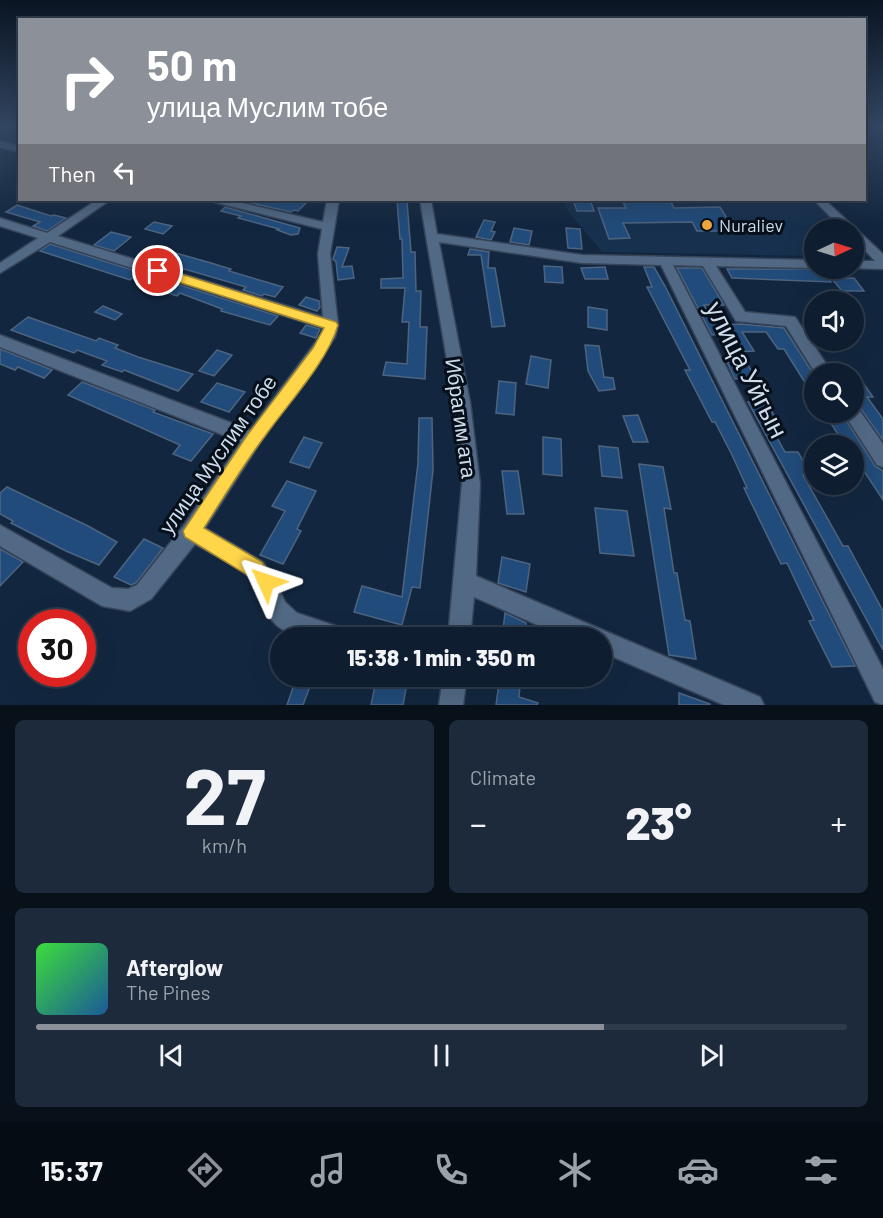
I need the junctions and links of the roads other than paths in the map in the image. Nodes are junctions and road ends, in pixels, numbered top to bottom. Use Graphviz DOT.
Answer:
graph roads {
  1 [pos="103,201"];
  2 [pos="222,201"];
  3 [pos="333,201"];
  4 [pos="425,201"];
  5 [pos="820,201"];
  6 [pos="839,219"];
  7 [pos="0,222"];
  8 [pos="329,227"];
  9 [pos="49,237"];
  10 [pos="431,237"];
  11 [pos="864,243"];
  12 [pos="665,261"];
  13 [pos="708,262"];
  14 [pos="883,263"];
  15 [pos="804,264"];
  16 [pos="864,264"];
  17 [pos="0,269"];
  18 [pos="332,325"];
  19 [pos="0,341"];
  20 [pos="818,363"];
  21 [pos="858,423"];
  22 [pos="253,439"];
  23 [pos="883,459"];
  24 [pos="192,531"];
  25 [pos="0,535"];
  26 [pos="465,582"];
  27 [pos="306,627"];
  28 [pos="460,627"];
  29 [pos="569,627"];
  30 [pos="612,644"];
  31 [pos="454,687"];
  32 [pos="883,694"];
  33 [pos="452,705"];
  34 [pos="752,705"];
  1 -- 9 [label="street"];
  2 -- 8 [label="street"];
  3 -- 8 [label="street"];
  4 -- 10 [label="street, Ибрагим ата"];
  5 -- 6 [label="street"];
  7 -- 9 [label="street"];
  8 -- 18 [label="street"];
  9 -- 17 [label="street"];
  9 -- 18 [label="street"];
  10 -- 12 [label="street"];
  10 -- 26 [label="street, Ибрагим ата"];
  11 -- 14 [label="street"];
  12 -- 13 [label="street"];
  12 -- 32 [label="street, улица Уйгын"];
  13 -- 15 [label="street"];
  13 -- 20 [label="street"];
  14 -- 16 [label="street"];
  18 -- 22 [label="street, улица Муслим тобе"];
  19 -- 22 [label="street"];
  21 -- 23 [label="street"];
  22 -- 24 [label="street, улица Муслим тобе"];
  24 -- 25 [label="street, улица Муслим тобе"];
  24 -- 27 [label="street"];
  26 -- 28 [label="street, Ибрагим ата"];
  26 -- 29 [label="street"];
  30 -- 34 [label="street"];
  31 -- 33 [label="street"];
}
